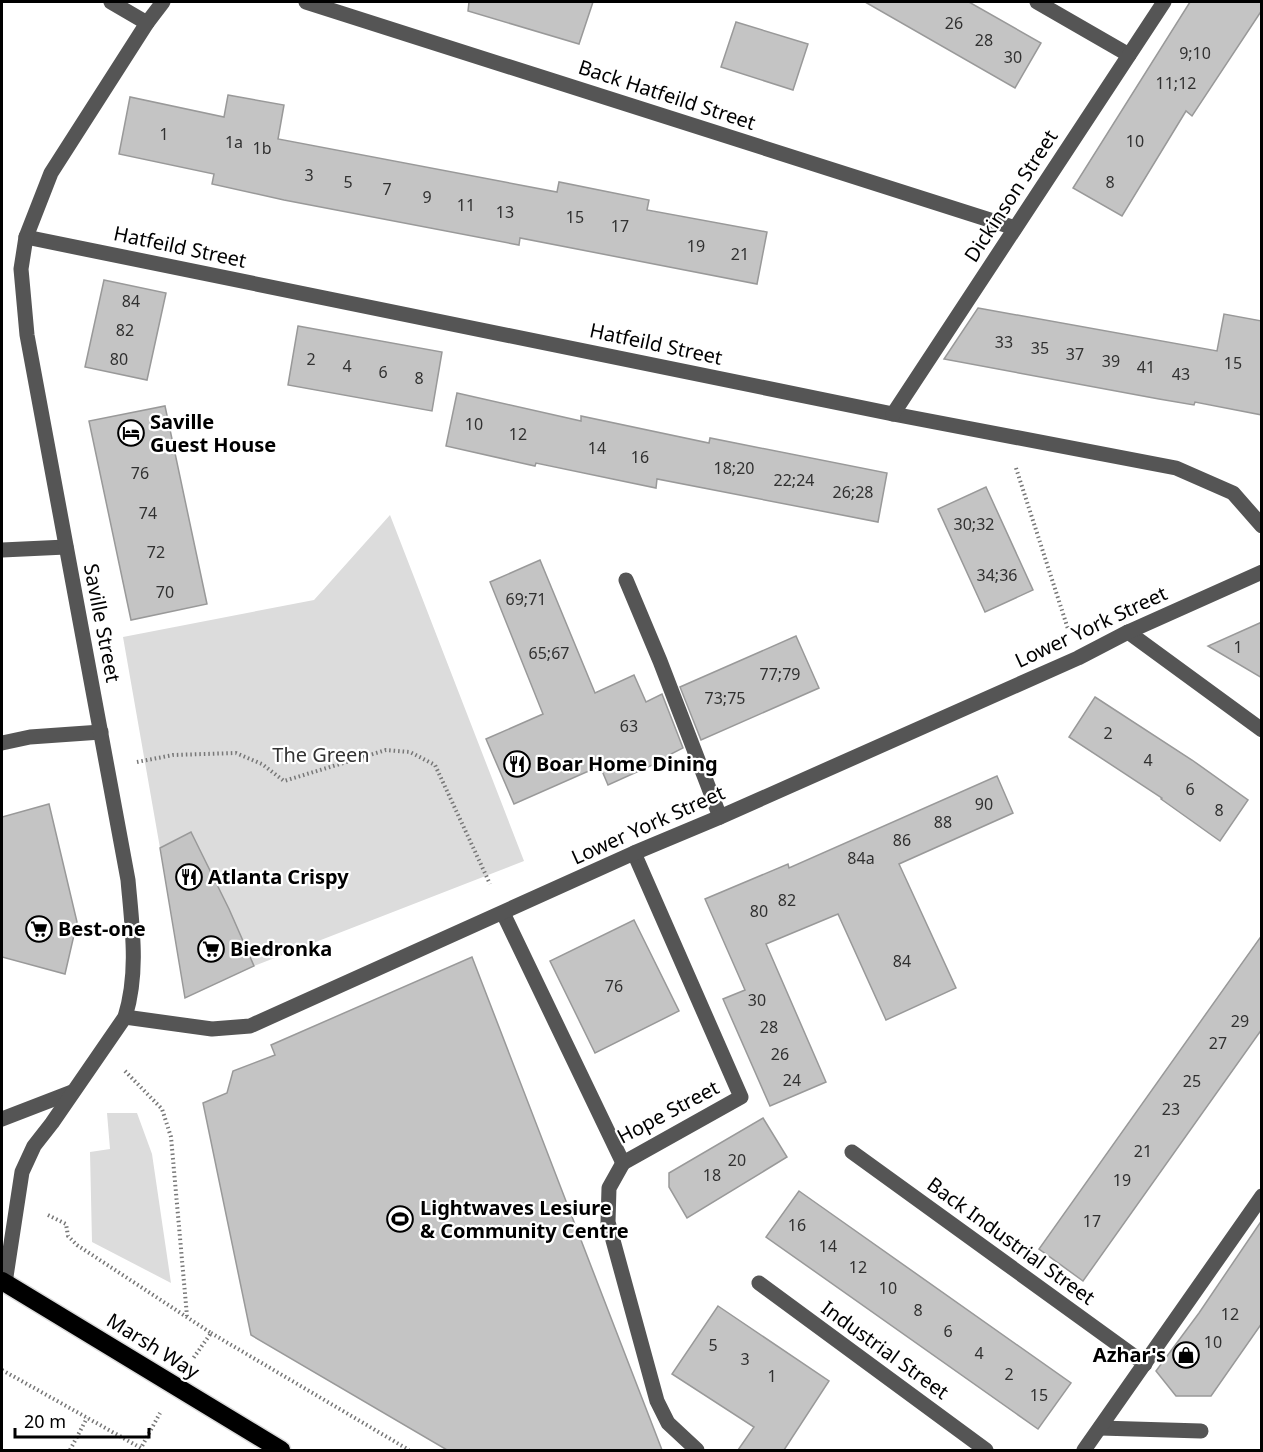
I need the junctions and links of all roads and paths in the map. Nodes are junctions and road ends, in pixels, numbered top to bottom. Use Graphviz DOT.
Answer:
graph roads {
  1 [pos="111,2"];
  2 [pos="163,2"];
  3 [pos="306,2"];
  4 [pos="1037,2"];
  5 [pos="1164,2"];
  6 [pos="147,23"];
  7 [pos="1129,55"];
  8 [pos="1015,228"];
  9 [pos="26,237"];
  10 [pos="893,414"];
  11 [pos="1006,436"];
  12 [pos="1262,526"];
  13 [pos="66,547"];
  14 [pos="2,550"];
  15 [pos="1262,572"];
  16 [pos="626,580"];
  17 [pos="1128,632"];
  18 [pos="1078,658"];
  19 [pos="1262,730"];
  20 [pos="101,732"];
  21 [pos="2,743"];
  22 [pos="107,768"];
  23 [pos="720,817"];
  24 [pos="634,853"];
  25 [pos="503,913"];
  26 [pos="125,1017"];
  27 [pos="103,1049"];
  28 [pos="72,1092"];
  29 [pos="2,1119"];
  30 [pos="852,1152"];
  31 [pos="622,1163"];
  32 [pos="1262,1197"];
  33 [pos="3,1282"];
  34 [pos="759,1283"];
  35 [pos="187,1317"];
  36 [pos="211,1333"];
  37 [pos="1145,1364"];
  38 [pos="87,1418"];
  39 [pos="1100,1428"];
  40 [pos="1201,1431"];
  41 [pos="141,1448"];
  42 [pos="70,1450"];
  43 [pos="146,1450"];
  44 [pos="280,1450"];
  45 [pos="409,1450"];
  46 [pos="697,1450"];
  47 [pos="986,1450"];
  48 [pos="1084,1450"];
  1 -- 6 [label="street"];
  2 -- 6 [label="street, Saville Street"];
  3 -- 8 [label="street, Back Hatfeild Street"];
  4 -- 7 [label="street"];
  5 -- 7 [label="street, Dickinson Street"];
  6 -- 9 [label="street, Saville Street"];
  7 -- 8 [label="street, Dickinson Street"];
  8 -- 10 [label="street, Dickinson Street"];
  9 -- 10 [label="street, Hatfeild Street"];
  9 -- 13 [label="street, Saville Street"];
  10 -- 11 [label="street, Hatfeild Street"];
  11 -- 12 [label="street, Hatfeild Street"];
  11 -- 18 [label="path"];
  13 -- 14 [label="street"];
  13 -- 20 [label="street, Saville Street"];
  15 -- 17 [label="street, Lower York Street"];
  16 -- 23 [label="street"];
  17 -- 18 [label="street, Lower York Street"];
  17 -- 19 [label="street"];
  18 -- 23 [label="street, Lower York Street"];
  20 -- 21 [label="street"];
  20 -- 22 [label="street, Saville Street"];
  22 -- 25 [label="path"];
  22 -- 26 [label="street, Saville Street"];
  23 -- 24 [label="street, Lower York Street"];
  24 -- 25 [label="street, Lower York Street"];
  24 -- 31 [label="street, Hope Street"];
  25 -- 26 [label="street, Lower York Street"];
  25 -- 31 [label="street, Hope Street"];
  26 -- 27 [label="street"];
  27 -- 28 [label="street"];
  27 -- 35 [label="path"];
  28 -- 29 [label="street"];
  28 -- 33 [label="street"];
  30 -- 37 [label="street, Back Industrial Street"];
  31 -- 46 [label="street"];
  32 -- 37 [label="street"];
  33 -- 44 [label="highway, Marsh Way"];
  34 -- 47 [label="street, Industrial Street"];
  36 -- 45 [label="path"];
  37 -- 39 [label="street"];
  38 -- 42 [label="path"];
  39 -- 40 [label="street"];
  39 -- 48 [label="street"];
  41 -- 43 [label="path"];
}
